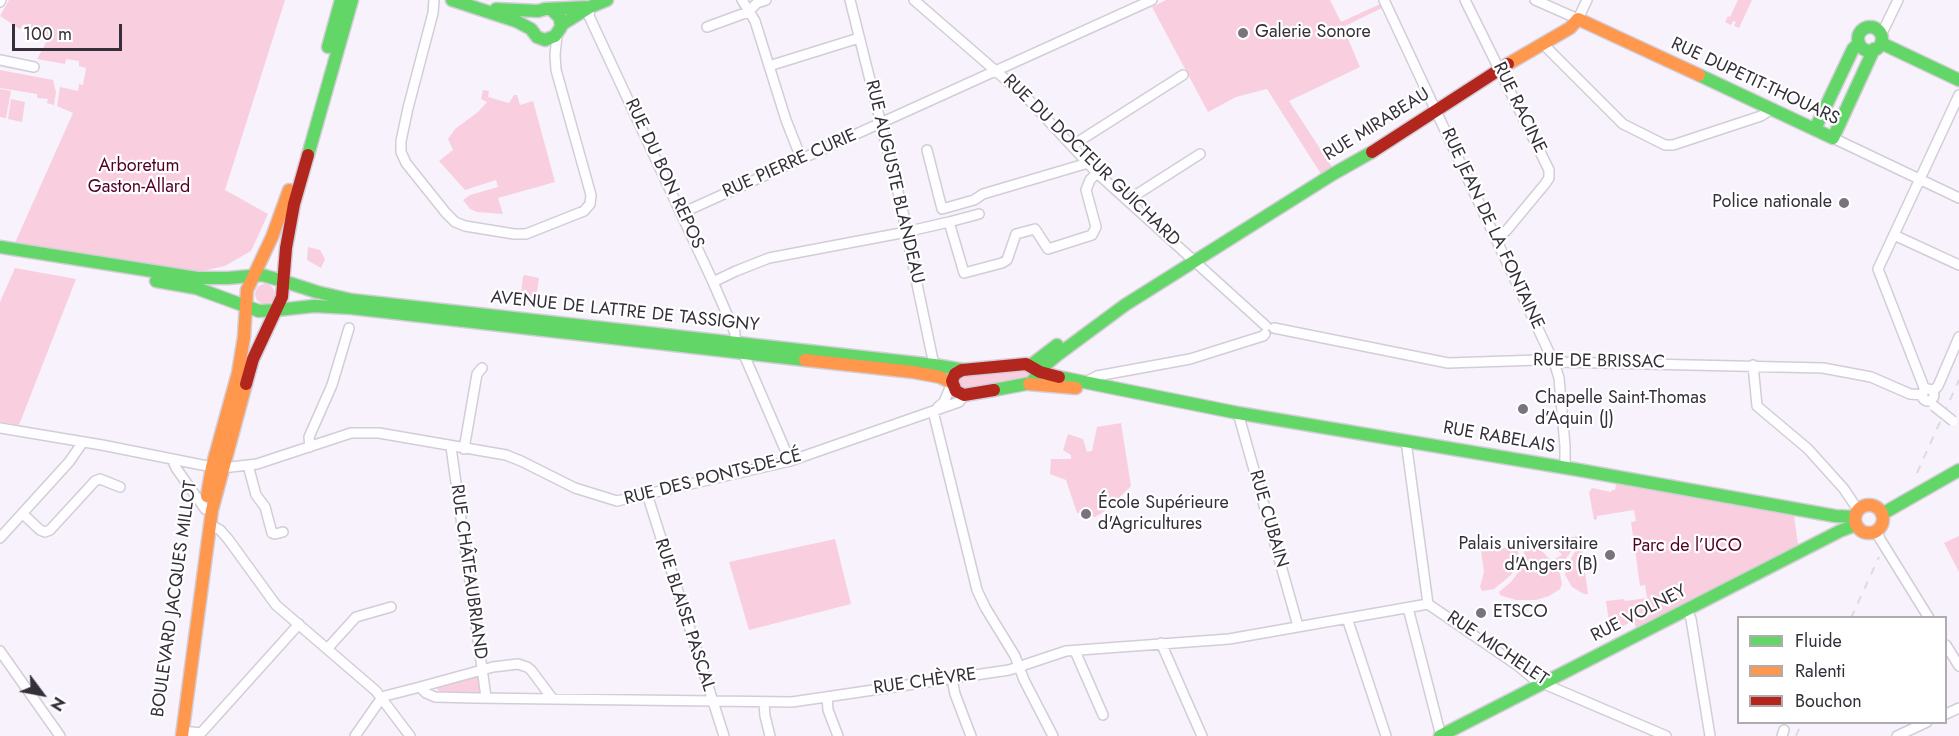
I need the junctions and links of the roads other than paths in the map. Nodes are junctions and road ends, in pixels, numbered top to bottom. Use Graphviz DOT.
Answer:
graph roads {
  1 [pos="341,0"];
  2 [pos="352,0"];
  3 [pos="434,0"];
  4 [pos="450,0"];
  5 [pos="607,0"];
  6 [pos="742,0"];
  7 [pos="766,0"];
  8 [pos="850,0"];
  9 [pos="914,0"];
  10 [pos="1152,0"];
  11 [pos="1384,0"];
  12 [pos="1465,0"];
  13 [pos="1535,0"];
  14 [pos="1587,0"];
  15 [pos="1898,0"];
  16 [pos="590,7"];
  17 [pos="481,8"];
  18 [pos="552,10"];
  19 [pos="538,11"];
  20 [pos="748,12"];
  21 [pos="433,13"];
  22 [pos="1578,19"];
  23 [pos="707,27"];
  24 [pos="531,29"];
  25 [pos="559,30"];
  26 [pos="859,38"];
  27 [pos="542,39"];
  28 [pos="1878,42"];
  29 [pos="1859,43"];
  30 [pos="1543,44"];
  31 [pos="0,60"];
  32 [pos="769,66"];
  33 [pos="34,67"];
  34 [pos="1499,69"];
  35 [pos="556,70"];
  36 [pos="997,70"];
  37 [pos="1183,75"];
  38 [pos="1959,80"];
  39 [pos="1959,95"];
  40 [pos="1772,109"];
  41 [pos="1436,111"];
  42 [pos="880,123"];
  43 [pos="1815,129"];
  44 [pos="1833,138"];
  45 [pos="1073,145"];
  46 [pos="927,150"];
  47 [pos="1200,154"];
  48 [pos="801,158"];
  49 [pos="1088,163"];
  50 [pos="1097,173"];
  51 [pos="1920,179"];
  52 [pos="1959,198"];
  53 [pos="1128,200"];
  54 [pos="682,213"];
  55 [pos="979,214"];
  56 [pos="950,222"];
  57 [pos="906,231"];
  58 [pos="1894,235"];
  59 [pos="1496,237"];
  60 [pos="0,247"];
  61 [pos="0,255"];
  62 [pos="1195,261"];
  63 [pos="1959,265"];
  64 [pos="253,275"];
  65 [pos="283,281"];
  66 [pos="713,282"];
  67 [pos="245,306"];
  68 [pos="277,310"];
  69 [pos="349,328"];
  70 [pos="1268,330"];
  71 [pos="1959,337"];
  72 [pos="735,342"];
  73 [pos="746,353"];
  74 [pos="1553,361"];
  75 [pos="934,364"];
  76 [pos="1753,365"];
  77 [pos="482,368"];
  78 [pos="1035,368"];
  79 [pos="964,370"];
  80 [pos="1104,381"];
  81 [pos="952,383"];
  82 [pos="1083,383"];
  83 [pos="1029,384"];
  84 [pos="1064,387"];
  85 [pos="1136,393"];
  86 [pos="966,394"];
  87 [pos="1929,396"];
  88 [pos="933,411"];
  89 [pos="1238,413"];
  90 [pos="1956,423"];
  91 [pos="0,429"];
  92 [pos="1406,441"];
  93 [pos="83,442"];
  94 [pos="310,447"];
  95 [pos="451,447"];
  96 [pos="464,449"];
  97 [pos="172,459"];
  98 [pos="790,461"];
  99 [pos="248,465"];
  100 [pos="217,467"];
  101 [pos="1565,468"];
  102 [pos="1959,470"];
  103 [pos="120,487"];
  104 [pos="647,494"];
  105 [pos="205,509"];
  106 [pos="23,514"];
  107 [pos="1882,514"];
  108 [pos="1856,517"];
  109 [pos="209,524"];
  110 [pos="1877,530"];
  111 [pos="283,532"];
  112 [pos="0,538"];
  113 [pos="1428,604"];
  114 [pos="391,607"];
  115 [pos="1408,608"];
  116 [pos="1687,610"];
  117 [pos="1928,616"];
  118 [pos="1347,618"];
  119 [pos="299,624"];
  120 [pos="1298,626"];
  121 [pos="1161,643"];
  122 [pos="1947,647"];
  123 [pos="327,649"];
  124 [pos="0,651"];
  125 [pos="1075,651"];
  126 [pos="1959,666"];
  127 [pos="1019,667"];
  128 [pos="482,670"];
  129 [pos="952,679"];
  130 [pos="1543,683"];
  131 [pos="420,687"];
  132 [pos="826,697"];
  133 [pos="486,698"];
  134 [pos="552,698"];
  135 [pos="382,699"];
  136 [pos="712,701"];
  137 [pos="764,703"];
  138 [pos="1103,714"];
  139 [pos="1914,733"];
  140 [pos="179,734"];
  141 [pos="203,735"];
  142 [pos="60,736"];
  143 [pos="354,736"];
  144 [pos="410,736"];
  145 [pos="724,736"];
  146 [pos="770,736"];
  147 [pos="838,736"];
  148 [pos="971,736"];
  149 [pos="1053,736"];
  150 [pos="1202,736"];
  151 [pos="1386,736"];
  152 [pos="1441,736"];
  153 [pos="1665,736"];
  154 [pos="1710,736"];
  155 [pos="1897,736"];
  1 -- 64 [label="street"];
  2 -- 65 [label="street"];
  3 -- 21 [label="street"];
  4 -- 17 [label="street"];
  4 -- 21 [label="street"];
  5 -- 16 [label="street"];
  6 -- 20 [label="street"];
  7 -- 20 [label="street"];
  8 -- 26 [label="street, RUE AUGUSTE BLANDEAU"];
  9 -- 36 [label="street, RUE DU DOCTEUR GUICHARD"];
  10 -- 36 [label="street, RUE PIERRE CURIE"];
  11 -- 41 [label="street, RUE JEAN DE LA FONTAINE"];
  12 -- 34 [label="street, RUE RACINE"];
  13 -- 22 [label="street, RUE DUPETIT-THOUARS"];
  14 -- 22 [label="street"];
  15 -- 28 [label="street"];
  16 -- 18 [label="street"];
  16 -- 25 [label="street"];
  16 -- 54 [label="street, RUE DU BON REPOS"];
  17 -- 19 [label="street"];
  17 -- 24 [label="street"];
  18 -- 19 [label="street"];
  18 -- 25 [label="street"];
  19 -- 24 [label="street"];
  20 -- 23 [label="street"];
  20 -- 32 [label="street"];
  21 -- 35 [label="street"];
  22 -- 30 [label="street, RUE MIRABEAU"];
  22 -- 40 [label="street, RUE DUPETIT-THOUARS"];
  24 -- 27 [label="street"];
  25 -- 27 [label="street"];
  25 -- 35 [label="street"];
  26 -- 32 [label="street"];
  26 -- 42 [label="street, RUE AUGUSTE BLANDEAU"];
  27 -- 35 [label="street"];
  28 -- 29 [label="street"];
  28 -- 29 [label="street"];
  28 -- 38 [label="street"];
  28 -- 44 [label="street"];
  29 -- 43 [label="street"];
  30 -- 34 [label="street, RUE MIRABEAU"];
  30 -- 40 [label="street"];
  31 -- 33 [label="street"];
  32 -- 48 [label="street"];
  34 -- 41 [label="street, RUE MIRABEAU"];
  34 -- 59 [label="street, RUE RACINE"];
  36 -- 42 [label="street, RUE PIERRE CURIE"];
  36 -- 45 [label="street, RUE DU DOCTEUR GUICHARD"];
  37 -- 45 [label="street"];
  39 -- 51 [label="street"];
  40 -- 43 [label="street, RUE DUPETIT-THOUARS"];
  41 -- 59 [label="street, RUE JEAN DE LA FONTAINE"];
  41 -- 62 [label="street, RUE MIRABEAU"];
  42 -- 48 [label="street, RUE PIERRE CURIE"];
  42 -- 57 [label="street, RUE AUGUSTE BLANDEAU"];
  43 -- 44 [label="street, RUE DUPETIT-THOUARS"];
  44 -- 51 [label="street, RUE DUPETIT-THOUARS"];
  45 -- 49 [label="street, RUE DU DOCTEUR GUICHARD"];
  46 -- 49 [label="street"];
  47 -- 53 [label="street"];
  48 -- 54 [label="street, RUE PIERRE CURIE"];
  49 -- 50 [label="street, RUE DU DOCTEUR GUICHARD"];
  50 -- 53 [label="street, RUE DU DOCTEUR GUICHARD"];
  50 -- 56 [label="street"];
  51 -- 52 [label="street, RUE DUPETIT-THOUARS"];
  51 -- 58 [label="street"];
  53 -- 62 [label="street, RUE DU DOCTEUR GUICHARD"];
  54 -- 66 [label="street, RUE DU BON REPOS"];
  55 -- 56 [label="street"];
  56 -- 57 [label="street"];
  57 -- 66 [label="street"];
  57 -- 75 [label="street, RUE AUGUSTE BLANDEAU"];
  58 -- 63 [label="street"];
  58 -- 87 [label="street"];
  59 -- 74 [label="street, RUE JEAN DE LA FONTAINE"];
  60 -- 64 [label="street"];
  61 -- 67 [label="street"];
  62 -- 70 [label="street, RUE DU DOCTEUR GUICHARD"];
  62 -- 78 [label="street, RUE MIRABEAU"];
  64 -- 65 [label="street"];
  64 -- 67 [label="street"];
  65 -- 68 [label="street"];
  65 -- 72 [label="street, AVENUE DE LATTRE DE TASSIGNY"];
  66 -- 72 [label="street, RUE DU BON REPOS"];
  67 -- 68 [label="street"];
  67 -- 100 [label="street"];
  68 -- 73 [label="street, AVENUE DE LATTRE DE TASSIGNY"];
  68 -- 100 [label="street"];
  69 -- 94 [label="street"];
  70 -- 74 [label="street, RUE DE BRISSAC"];
  70 -- 80 [label="street"];
  71 -- 87 [label="street"];
  72 -- 75 [label="street, AVENUE DE LATTRE DE TASSIGNY"];
  73 -- 81 [label="street, AVENUE DE LATTRE DE TASSIGNY"];
  73 -- 98 [label="street"];
  74 -- 76 [label="street, RUE DE BRISSAC"];
  74 -- 101 [label="street, RUE JEAN DE LA FONTAINE"];
  75 -- 79 [label="street, AVENUE DE LATTRE DE TASSIGNY"];
  76 -- 87 [label="street, RUE DE BRISSAC"];
  76 -- 108 [label="street"];
  77 -- 96 [label="street"];
  78 -- 79 [label="street, AVENUE DE LATTRE DE TASSIGNY"];
  78 -- 82 [label="street, RUE RABELAIS"];
  78 -- 83 [label="street, RUE MIRABEAU"];
  79 -- 81 [label="street"];
  80 -- 82 [label="street, RUE RABELAIS"];
  80 -- 85 [label="street, RUE RABELAIS"];
  81 -- 86 [label="street"];
  81 -- 88 [label="street"];
  82 -- 84 [label="street, RUE RABELAIS"];
  83 -- 84 [label="street, RUE RABELAIS"];
  83 -- 86 [label="street, RUE RABELAIS"];
  84 -- 85 [label="street, RUE RABELAIS"];
  85 -- 89 [label="street, RUE RABELAIS"];
  86 -- 88 [label="street, RUE DES PONTS-DE-CÉ"];
  87 -- 90 [label="street, RUE DE BRISSAC, bridge"];
  88 -- 98 [label="street, RUE DES PONTS-DE-CÉ"];
  88 -- 127 [label="street"];
  89 -- 92 [label="street, RUE RABELAIS"];
  89 -- 120 [label="street, RUE CUBAIN"];
  91 -- 93 [label="street, RUE DES PONTS-DE-CÉ"];
  92 -- 101 [label="street, RUE RABELAIS"];
  92 -- 113 [label="street"];
  93 -- 97 [label="street, RUE DES PONTS-DE-CÉ"];
  93 -- 106 [label="street"];
  94 -- 95 [label="street, RUE DES PONTS-DE-CÉ"];
  94 -- 99 [label="street, RUE DES PONTS-DE-CÉ"];
  95 -- 96 [label="street, RUE DES PONTS-DE-CÉ"];
  95 -- 128 [label="street, RUE CHÂTEAUBRIAND"];
  96 -- 104 [label="street, RUE DES PONTS-DE-CÉ"];
  97 -- 100 [label="street, RUE DES PONTS-DE-CÉ"];
  97 -- 105 [label="street"];
  98 -- 104 [label="street, RUE DES PONTS-DE-CÉ"];
  99 -- 100 [label="street, RUE DES PONTS-DE-CÉ"];
  99 -- 111 [label="street"];
  100 -- 105 [label="street, BOULEVARD JACQUES MILLOT"];
  100 -- 109 [label="street, BOULEVARD JACQUES MILLOT"];
  101 -- 108 [label="street, RUE RABELAIS"];
  102 -- 107 [label="street"];
  103 -- 106 [label="street"];
  104 -- 136 [label="street, RUE BLAISE PASCAL"];
  105 -- 140 [label="street, BOULEVARD JACQUES MILLOT"];
  106 -- 112 [label="street"];
  107 -- 108 [label="street"];
  107 -- 110 [label="street"];
  108 -- 110 [label="street"];
  108 -- 116 [label="street, RUE VOLNEY"];
  109 -- 119 [label="street"];
  109 -- 140 [label="street, BOULEVARD JACQUES MILLOT"];
  110 -- 117 [label="street"];
  113 -- 115 [label="street, RUE CHÈVRE"];
  113 -- 130 [label="street, RUE MICHELET"];
  114 -- 123 [label="street"];
  115 -- 118 [label="street, RUE CHÈVRE"];
  115 -- 152 [label="street"];
  116 -- 130 [label="street, RUE VOLNEY"];
  116 -- 154 [label="street"];
  118 -- 120 [label="street, RUE CHÈVRE"];
  118 -- 151 [label="street"];
  119 -- 123 [label="street"];
  119 -- 141 [label="street"];
  120 -- 121 [label="street, RUE CHÈVRE"];
  121 -- 125 [label="street, RUE CHÈVRE"];
  121 -- 150 [label="street"];
  122 -- 126 [label="street"];
  123 -- 135 [label="street"];
  124 -- 142 [label="street"];
  125 -- 127 [label="street, RUE CHÈVRE"];
  125 -- 138 [label="street"];
  127 -- 129 [label="street, RUE CHÈVRE"];
  127 -- 149 [label="street"];
  128 -- 131 [label="street"];
  128 -- 133 [label="street, RUE CHÂTEAUBRIAND"];
  128 -- 134 [label="street"];
  129 -- 132 [label="street, RUE CHÈVRE"];
  129 -- 148 [label="street"];
  130 -- 152 [label="street, RUE VOLNEY"];
  130 -- 153 [label="street, RUE MICHELET"];
  131 -- 133 [label="street, RUE CHÈVRE"];
  131 -- 135 [label="street"];
  132 -- 137 [label="street, RUE CHÈVRE"];
  132 -- 147 [label="street"];
  133 -- 134 [label="street, RUE CHÈVRE"];
  134 -- 136 [label="street, RUE CHÈVRE"];
  135 -- 143 [label="street"];
  135 -- 144 [label="street"];
  136 -- 137 [label="street, RUE CHÈVRE"];
  136 -- 145 [label="street, RUE BLAISE PASCAL"];
  137 -- 146 [label="street"];
  139 -- 155 [label="street"];
  140 -- 141 [label="street"];
}
